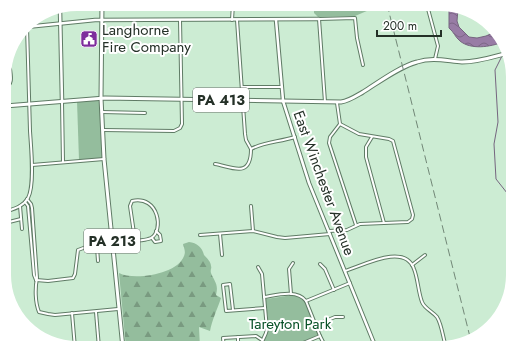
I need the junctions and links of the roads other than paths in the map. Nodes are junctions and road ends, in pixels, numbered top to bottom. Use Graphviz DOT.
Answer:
graph roads {
  1 [pos="102,11"];
  2 [pos="233,11"];
  3 [pos="429,11"];
  4 [pos="60,13"];
  5 [pos="319,19"];
  6 [pos="101,20"];
  7 [pos="180,20"];
  8 [pos="232,20"];
  9 [pos="237,20"];
  10 [pos="276,20"];
  11 [pos="60,23"];
  12 [pos="34,26"];
  13 [pos="27,34"];
  14 [pos="502,54"];
  15 [pos="435,59"];
  16 [pos="363,65"];
  17 [pos="242,87"];
  18 [pos="282,87"];
  19 [pos="101,98"];
  20 [pos="180,99"];
  21 [pos="62,100"];
  22 [pos="243,100"];
  23 [pos="283,100"];
  24 [pos="325,102"];
  25 [pos="30,103"];
  26 [pos="337,103"];
  27 [pos="11,105"];
  28 [pos="102,112"];
  29 [pos="145,113"];
  30 [pos="340,124"];
  31 [pos="102,130"];
  32 [pos="295,137"];
  33 [pos="372,137"];
  34 [pos="251,149"];
  35 [pos="104,159"];
  36 [pos="63,162"];
  37 [pos="215,164"];
  38 [pos="32,165"];
  39 [pos="26,201"];
  40 [pos="20,206"];
  41 [pos="251,206"];
  42 [pos="11,209"];
  43 [pos="21,219"];
  44 [pos="11,222"];
  45 [pos="384,223"];
  46 [pos="356,225"];
  47 [pos="22,229"];
  48 [pos="156,231"];
  49 [pos="253,231"];
  50 [pos="329,232"];
  51 [pos="220,234"];
  52 [pos="200,235"];
  53 [pos="152,237"];
  54 [pos="135,240"];
  55 [pos="112,242"];
  56 [pos="97,247"];
  57 [pos="103,247"];
  58 [pos="222,255"];
  59 [pos="425,256"];
  60 [pos="98,261"];
  61 [pos="293,263"];
  62 [pos="320,264"];
  63 [pos="412,265"];
  64 [pos="258,267"];
  65 [pos="345,271"];
  66 [pos="36,280"];
  67 [pos="350,283"];
  68 [pos="334,290"];
  69 [pos="291,294"];
  70 [pos="264,297"];
  71 [pos="306,301"];
  72 [pos="265,308"];
  73 [pos="120,309"];
  74 [pos="233,310"];
  75 [pos="96,312"];
  76 [pos="72,313"];
  77 [pos="343,317"];
  78 [pos="316,326"];
  79 [pos="320,336"];
  80 [pos="238,337"];
  81 [pos="262,340"];
  82 [pos="74,341"];
  83 [pos="99,341"];
  84 [pos="122,341"];
  85 [pos="223,341"];
  86 [pos="238,341"];
  87 [pos="308,341"];
  88 [pos="322,341"];
  89 [pos="373,341"];
  90 [pos="444,341"];
  1 -- 6 [label="main road, PA 213"];
  2 -- 8 [label="street"];
  3 -- 15 [label="street"];
  4 -- 11 [label="street"];
  5 -- 10 [label="street"];
  5 -- 16 [label="street"];
  5 -- 24 [label="street"];
  6 -- 7 [label="street"];
  6 -- 11 [label="street"];
  6 -- 19 [label="main road, PA 213"];
  7 -- 8 [label="street"];
  7 -- 20 [label="street"];
  8 -- 9 [label="street"];
  9 -- 10 [label="street"];
  9 -- 17 [label="street"];
  10 -- 18 [label="street, East Winchester Avenue"];
  11 -- 12 [label="street"];
  11 -- 21 [label="street"];
  13 -- 25 [label="street"];
  14 -- 15 [label="main road, PA 413"];
  15 -- 26 [label="main road, PA 413"];
  17 -- 18 [label="street"];
  17 -- 22 [label="street"];
  18 -- 23 [label="street, East Winchester Avenue"];
  19 -- 20 [label="main road, PA 413"];
  19 -- 21 [label="main road, PA 413"];
  19 -- 28 [label="main road, PA 213"];
  20 -- 22 [label="main road, PA 413"];
  20 -- 31 [label="street"];
  21 -- 25 [label="main road, PA 413"];
  21 -- 36 [label="street"];
  22 -- 23 [label="main road, PA 413"];
  22 -- 34 [label="street"];
  23 -- 24 [label="main road, PA 413"];
  23 -- 32 [label="street, East Winchester Avenue"];
  24 -- 26 [label="main road, PA 413"];
  25 -- 27 [label="main road, PA 413"];
  25 -- 38 [label="street"];
  26 -- 30 [label="street"];
  28 -- 29 [label="street"];
  28 -- 31 [label="main road, PA 213"];
  30 -- 33 [label="street"];
  30 -- 46 [label="street"];
  31 -- 35 [label="main road, PA 213"];
  32 -- 34 [label="street"];
  32 -- 50 [label="street, East Winchester Avenue"];
  33 -- 45 [label="street"];
  33 -- 45 [label="street"];
  34 -- 37 [label="street"];
  35 -- 36 [label="street"];
  35 -- 55 [label="main road, PA 213"];
  36 -- 38 [label="street"];
  38 -- 39 [label="street"];
  39 -- 40 [label="street"];
  39 -- 66 [label="street"];
  40 -- 42 [label="street"];
  40 -- 43 [label="street"];
  41 -- 49 [label="street"];
  43 -- 44 [label="street"];
  43 -- 47 [label="street"];
  45 -- 46 [label="street"];
  46 -- 50 [label="street"];
  48 -- 53 [label="street"];
  48 -- 53 [label="street"];
  48 -- 54 [label="street"];
  49 -- 50 [label="street"];
  49 -- 51 [label="street"];
  50 -- 65 [label="street, East Winchester Avenue"];
  51 -- 52 [label="street"];
  51 -- 58 [label="street"];
  53 -- 54 [label="street"];
  54 -- 55 [label="street"];
  55 -- 73 [label="main road, PA 213"];
  56 -- 57 [label="street"];
  56 -- 60 [label="street"];
  56 -- 66 [label="street"];
  59 -- 63 [label="street"];
  61 -- 69 [label="street"];
  62 -- 68 [label="street"];
  63 -- 65 [label="street"];
  63 -- 90 [label="street"];
  64 -- 70 [label="street"];
  65 -- 67 [label="street, East Winchester Avenue"];
  66 -- 76 [label="street"];
  67 -- 68 [label="street"];
  67 -- 89 [label="street, East Winchester Avenue"];
  68 -- 71 [label="street"];
  69 -- 70 [label="street"];
  69 -- 71 [label="street"];
  70 -- 72 [label="street"];
  71 -- 78 [label="street"];
  72 -- 74 [label="street"];
  72 -- 81 [label="street"];
  73 -- 75 [label="street"];
  73 -- 84 [label="main road, PA 213"];
  74 -- 74 [label="street"];
  75 -- 76 [label="street"];
  75 -- 83 [label="street"];
  76 -- 82 [label="street"];
  77 -- 78 [label="street"];
  78 -- 79 [label="street"];
  79 -- 87 [label="street"];
  79 -- 88 [label="street"];
  80 -- 81 [label="street"];
  80 -- 85 [label="street"];
  80 -- 86 [label="street"];
}
